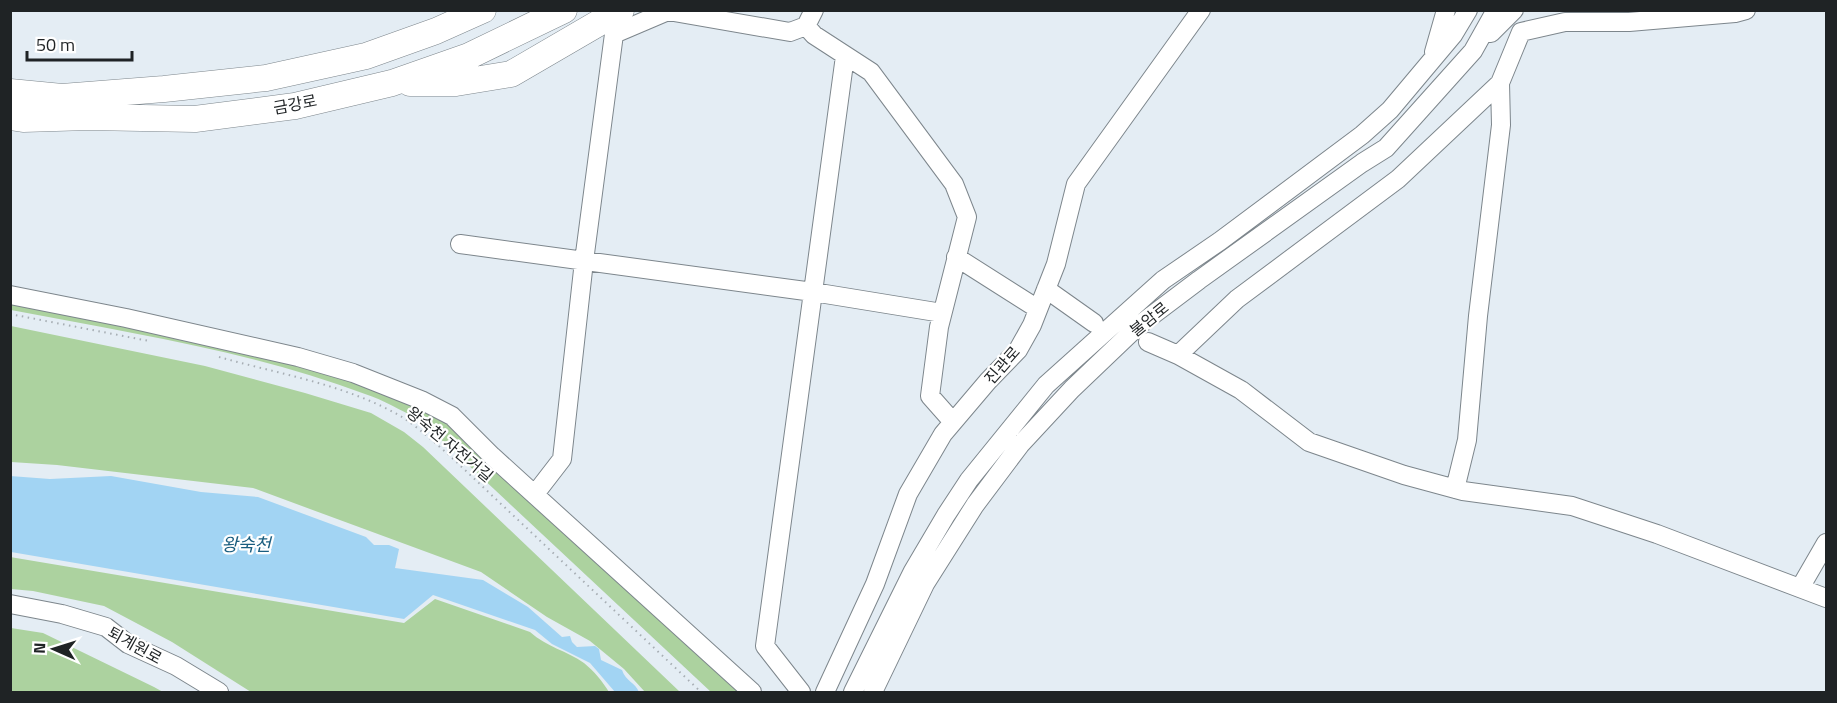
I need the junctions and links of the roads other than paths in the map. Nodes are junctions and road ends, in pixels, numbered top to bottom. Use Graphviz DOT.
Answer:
graph roads {
  1 [pos="483,10"];
  2 [pos="564,10"];
  3 [pos="621,10"];
  4 [pos="1201,10"];
  5 [pos="1446,10"];
  6 [pos="1468,10"];
  7 [pos="1496,10"];
  8 [pos="1514,10"];
  9 [pos="1746,10"];
  10 [pos="810,18"];
  11 [pos="1473,51"];
  12 [pos="845,56"];
  13 [pos="1430,63"];
  14 [pos="10,75"];
  15 [pos="392,82"];
  16 [pos="1500,83"];
  17 [pos="164,89"];
  18 [pos="10,92"];
  19 [pos="10,117"];
  20 [pos="195,119"];
  21 [pos="10,130"];
  22 [pos="460,244"];
  23 [pos="956,257"];
  24 [pos="584,261"];
  25 [pos="1046,289"];
  26 [pos="813,292"];
  27 [pos="10,295"];
  28 [pos="1038,309"];
  29 [pos="942,313"];
  30 [pos="1094,323"];
  31 [pos="1149,342"];
  32 [pos="1178,355"];
  33 [pos="953,422"];
  34 [pos="1455,489"];
  35 [pos="535,495"];
  36 [pos="1827,543"];
  37 [pos="919,578"];
  38 [pos="1800,588"];
  39 [pos="1827,598"];
  40 [pos="10,604"];
  41 [pos="219,693"];
  42 [pos="752,693"];
  43 [pos="801,693"];
  44 [pos="825,693"];
  45 [pos="853,693"];
  46 [pos="873,693"];
  1 -- 17 [label="highway, 금강로"];
  2 -- 15 [label="highway, 금강로"];
  3 -- 15 [label="highway"];
  4 -- 25 [label="street, 진관로"];
  5 -- 13 [label="street"];
  6 -- 13 [label="street, 불암로"];
  7 -- 11 [label="street, 불암로"];
  8 -- 11 [label="street"];
  9 -- 16 [label="street"];
  10 -- 12 [label="street"];
  10 -- 24 [label="street"];
  11 -- 37 [label="street, 불암로"];
  12 -- 23 [label="street"];
  12 -- 26 [label="street"];
  13 -- 37 [label="street, 불암로"];
  14 -- 17 [label="highway"];
  15 -- 20 [label="highway, 금강로"];
  16 -- 32 [label="street"];
  16 -- 34 [label="street"];
  17 -- 18 [label="highway, 금강로"];
  19 -- 20 [label="highway, 금강로"];
  20 -- 21 [label="highway"];
  22 -- 24 [label="street"];
  23 -- 28 [label="street"];
  23 -- 29 [label="street"];
  24 -- 26 [label="street"];
  24 -- 35 [label="street"];
  25 -- 28 [label="street, 진관로"];
  25 -- 30 [label="street"];
  26 -- 29 [label="street"];
  26 -- 43 [label="street"];
  27 -- 35 [label="street"];
  28 -- 33 [label="street, 진관로"];
  29 -- 33 [label="street"];
  31 -- 32 [label="street"];
  32 -- 34 [label="street"];
  33 -- 44 [label="street, 진관로"];
  34 -- 38 [label="street"];
  35 -- 42 [label="street"];
  36 -- 38 [label="street"];
  37 -- 45 [label="street, 불암로"];
  37 -- 46 [label="street, 불암로"];
  38 -- 39 [label="street"];
  40 -- 41 [label="street, 퇴계원로"];
}
